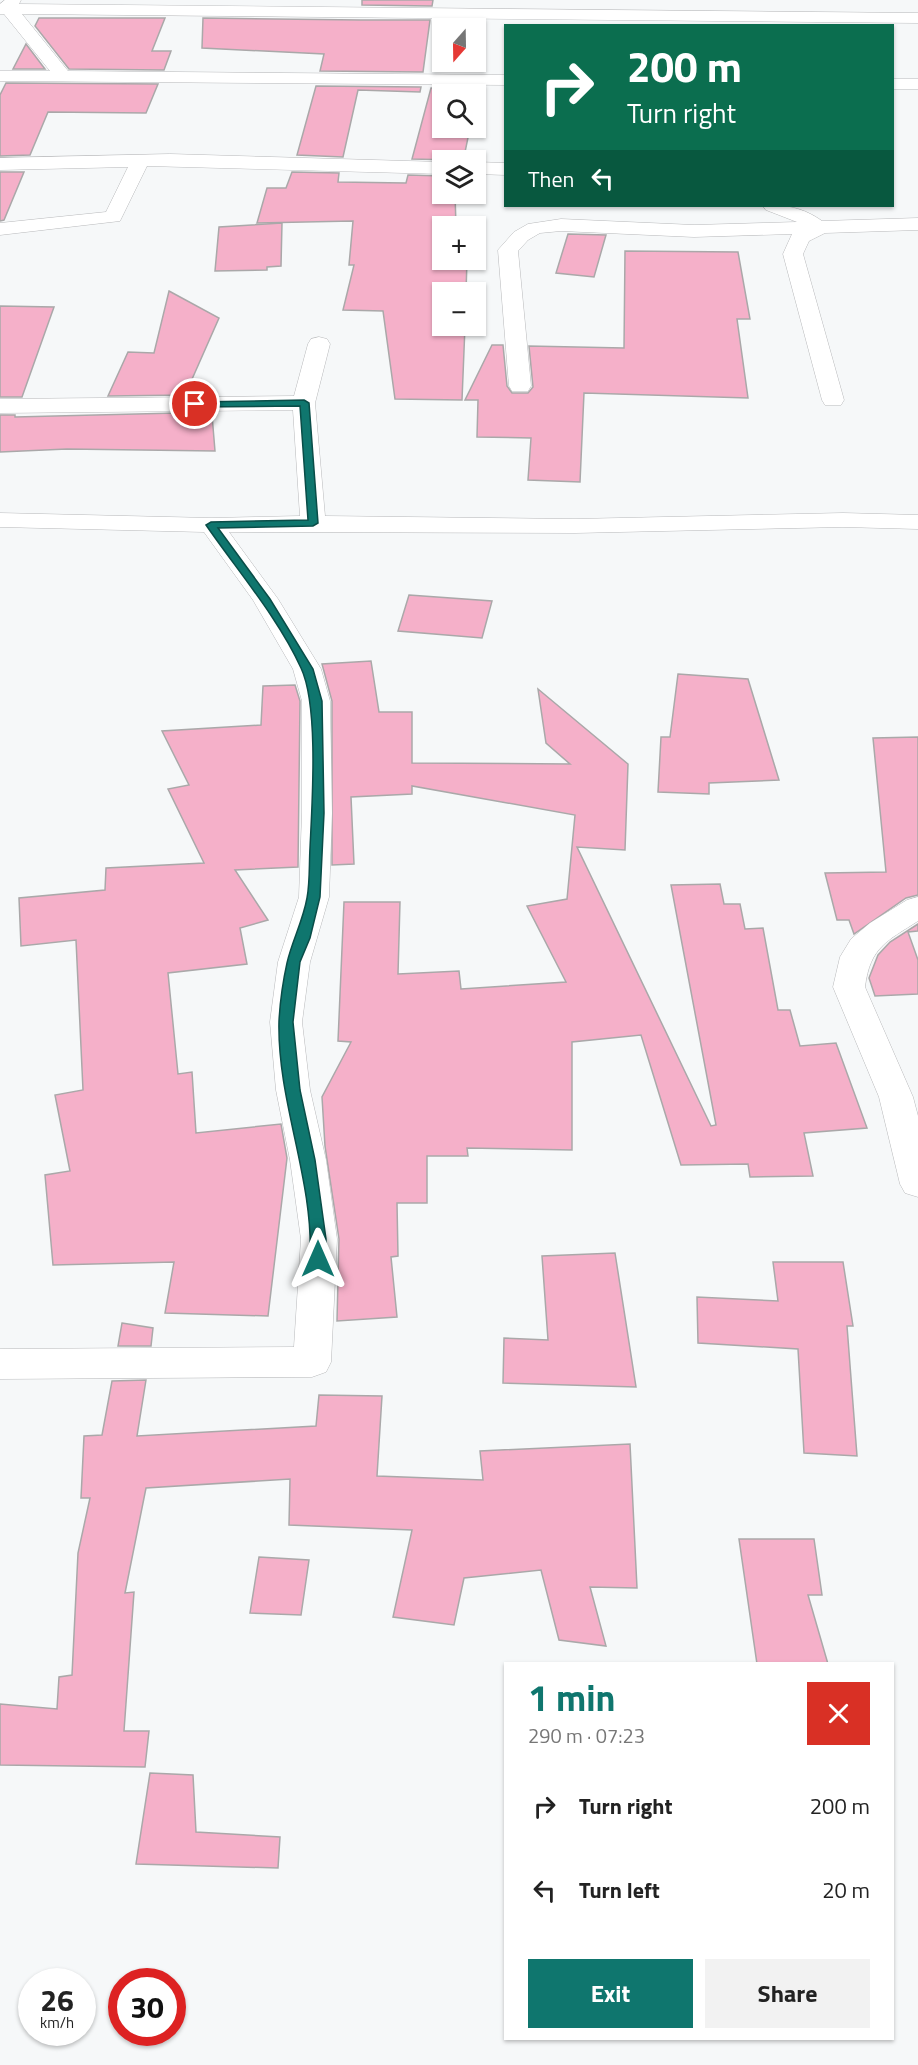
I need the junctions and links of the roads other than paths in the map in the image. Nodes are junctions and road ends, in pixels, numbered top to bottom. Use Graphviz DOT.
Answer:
graph roads {
  1 [pos="7,6"];
  2 [pos="427,7"];
  3 [pos="918,18"];
  4 [pos="0,76"];
  5 [pos="63,76"];
  6 [pos="504,80"];
  7 [pos="894,84"];
  8 [pos="918,84"];
  9 [pos="141,160"];
  10 [pos="0,164"];
  11 [pos="432,168"];
  12 [pos="486,168"];
  13 [pos="504,169"];
  14 [pos="777,207"];
  15 [pos="918,224"];
  16 [pos="819,228"];
  17 [pos="0,229"];
  18 [pos="319,344"];
  19 [pos="520,386"];
  20 [pos="833,400"];
  21 [pos="304,403"];
  22 [pos="0,406"];
  23 [pos="0,520"];
  24 [pos="918,522"];
  25 [pos="313,523"];
  26 [pos="211,525"];
  27 [pos="918,908"];
  28 [pos="918,1184"];
  29 [pos="0,1364"];
  1 -- 2 [label="street"];
  1 -- 5 [label="street"];
  2 -- 3 [label="street"];
  4 -- 5 [label="street"];
  5 -- 6 [label="street"];
  7 -- 8 [label="street"];
  9 -- 10 [label="street"];
  9 -- 11 [label="street"];
  9 -- 17 [label="street"];
  12 -- 13 [label="street"];
  14 -- 16 [label="street"];
  15 -- 16 [label="street"];
  16 -- 19 [label="street"];
  16 -- 20 [label="street"];
  18 -- 21 [label="street"];
  21 -- 22 [label="street"];
  21 -- 25 [label="street"];
  23 -- 26 [label="street"];
  24 -- 25 [label="street"];
  25 -- 26 [label="street"];
  26 -- 29 [label="street"];
  27 -- 28 [label="street"];
}
